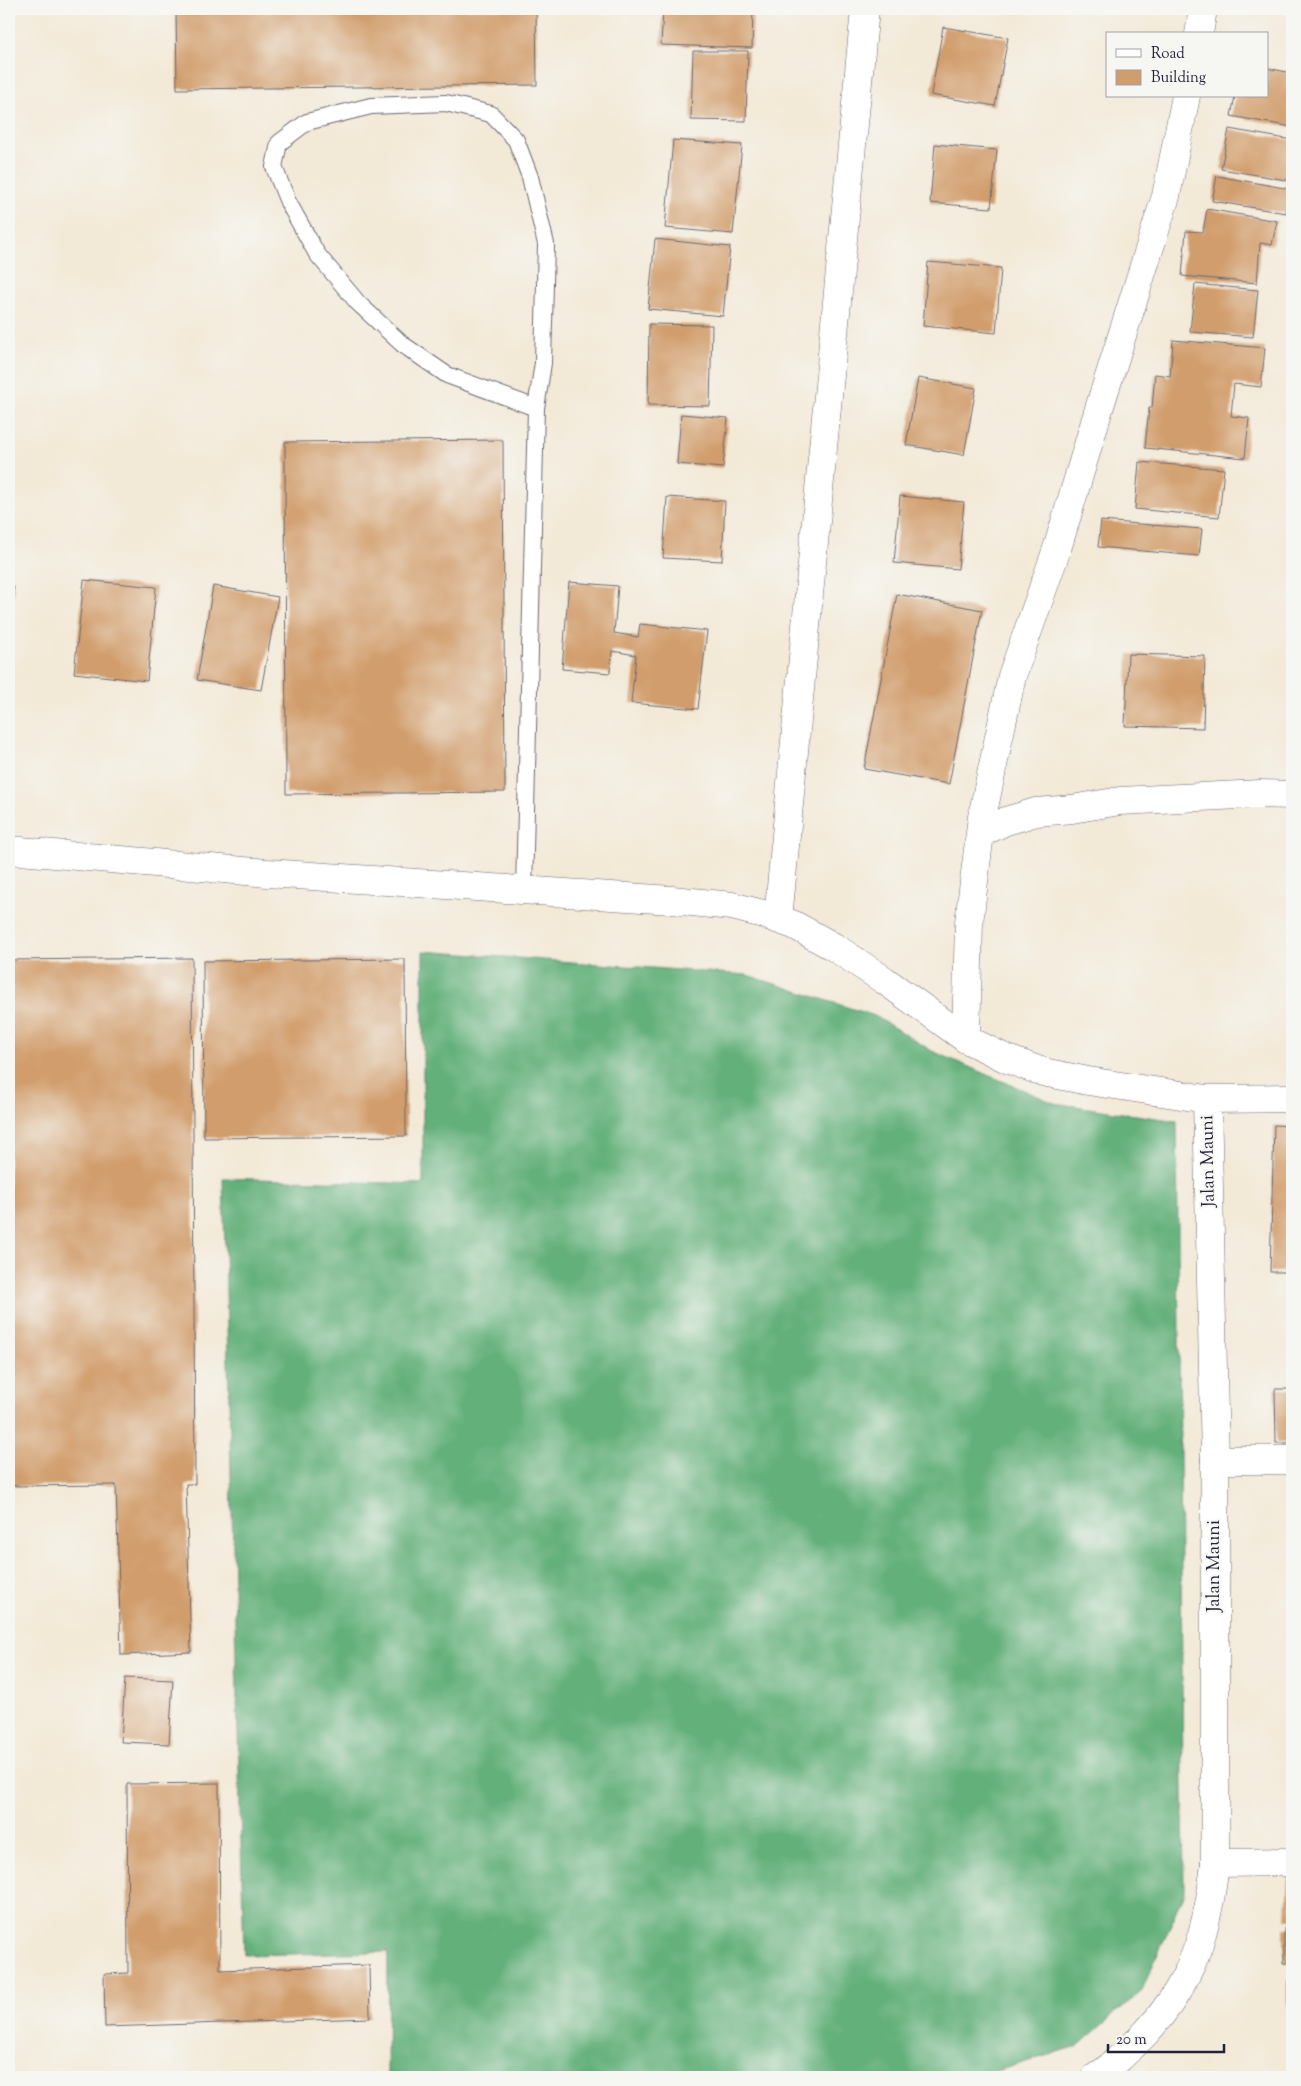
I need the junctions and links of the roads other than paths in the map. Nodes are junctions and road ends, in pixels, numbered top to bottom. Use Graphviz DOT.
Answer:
graph roads {
  1 [pos="865,9"];
  2 [pos="1203,9"];
  3 [pos="1198,32"];
  4 [pos="1186,98"];
  5 [pos="536,408"];
  6 [pos="1292,795"];
  7 [pos="981,833"];
  8 [pos="9,850"];
  9 [pos="524,890"];
  10 [pos="778,919"];
  11 [pos="966,1039"];
  12 [pos="1292,1098"];
  13 [pos="1207,1100"];
  14 [pos="1215,1460"];
  15 [pos="1292,1460"];
  16 [pos="1215,1862"];
  17 [pos="1292,1862"];
  18 [pos="1096,2077"];
  1 -- 10 [label="street"];
  2 -- 3 [label="street"];
  4 -- 7 [label="street"];
  5 -- 5 [label="lane"];
  5 -- 9 [label="lane"];
  6 -- 7 [label="street"];
  7 -- 11 [label="street"];
  8 -- 9 [label="street"];
  9 -- 10 [label="street"];
  10 -- 11 [label="street"];
  11 -- 13 [label="street"];
  12 -- 13 [label="street, Jalan Mauni"];
  13 -- 14 [label="street, Jalan Mauni"];
  14 -- 15 [label="street"];
  14 -- 16 [label="street, Jalan Mauni"];
  16 -- 17 [label="street"];
  16 -- 18 [label="street, Jalan Mauni"];
}
